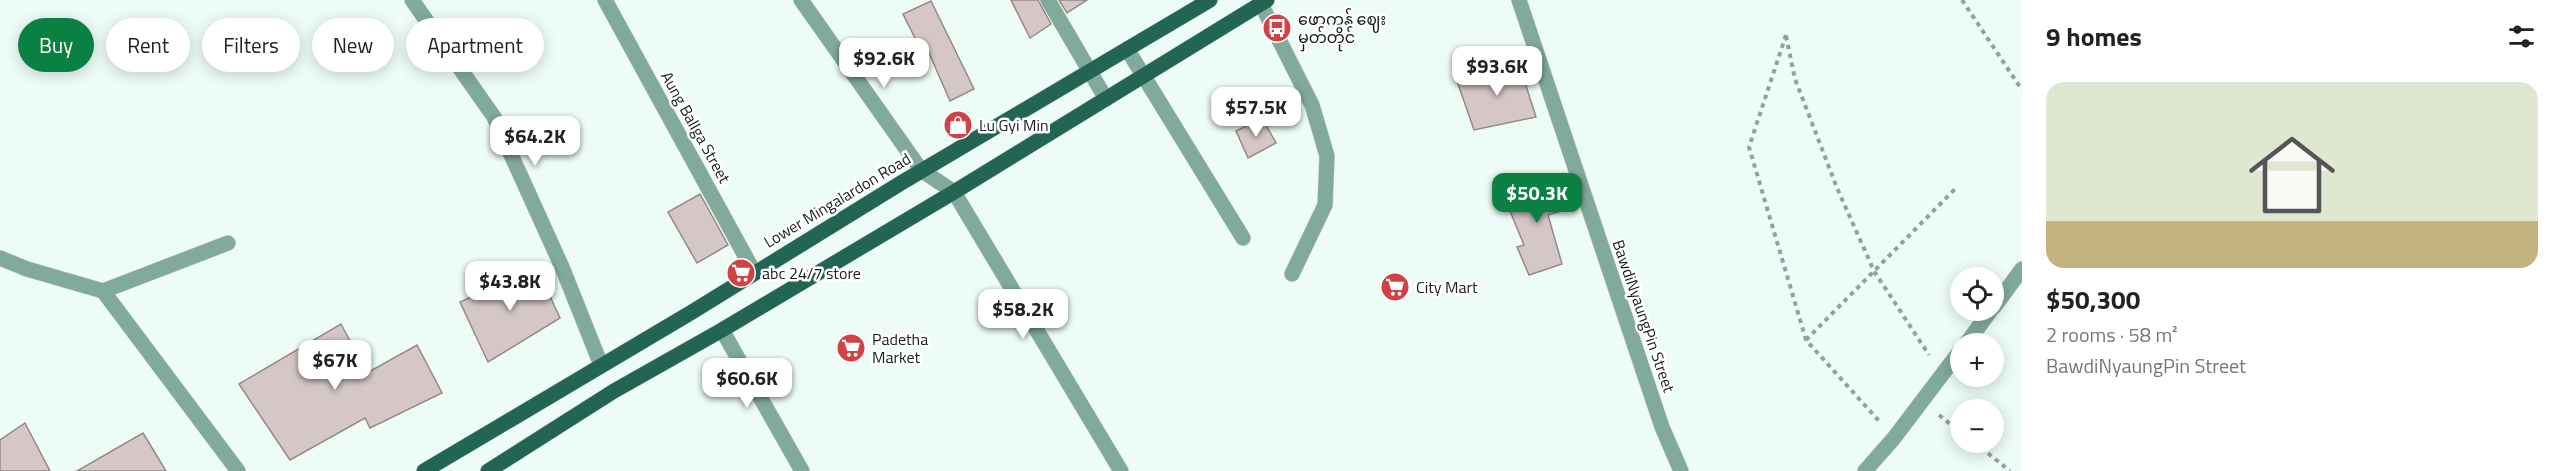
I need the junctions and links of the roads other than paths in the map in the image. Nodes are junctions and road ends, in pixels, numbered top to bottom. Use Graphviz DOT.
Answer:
graph roads {
  1 [pos="412,0"];
  2 [pos="605,0"];
  3 [pos="801,0"];
  4 [pos="1048,0"];
  5 [pos="1210,0"];
  6 [pos="1519,0"];
  7 [pos="1262,1"];
  8 [pos="1127,49"];
  9 [pos="1090,72"];
  10 [pos="1143,78"];
  11 [pos="1106,99"];
  12 [pos="921,170"];
  13 [pos="954,192"];
  14 [pos="1244,238"];
  15 [pos="228,243"];
  16 [pos="0,258"];
  17 [pos="2022,269"];
  18 [pos="754,272"];
  19 [pos="1292,274"];
  20 [pos="103,291"];
  21 [pos="2004,293"];
  22 [pos="722,330"];
  23 [pos="1950,364"];
  24 [pos="601,365"];
  25 [pos="492,470"];
  26 [pos="238,471"];
  27 [pos="424,471"];
  28 [pos="802,471"];
  29 [pos="1121,471"];
  30 [pos="1681,471"];
  31 [pos="1865,471"];
  1 -- 24 [label="street"];
  2 -- 18 [label="street, Aung Ballga Street"];
  3 -- 12 [label="street"];
  4 -- 9 [label="street"];
  5 -- 8 [label="main road, Lower Mingalardon Road"];
  6 -- 30 [label="street, BawdiNyaungPin Street"];
  7 -- 10 [label="main road"];
  7 -- 19 [label="street"];
  8 -- 9 [label="main road, Lower Mingalardon Road"];
  8 -- 10 [label="street"];
  9 -- 11 [label="street"];
  9 -- 12 [label="main road, Lower Mingalardon Road"];
  10 -- 11 [label="main road"];
  10 -- 14 [label="street"];
  11 -- 13 [label="main road"];
  12 -- 13 [label="street"];
  12 -- 18 [label="main road, Lower Mingalardon Road"];
  13 -- 22 [label="main road"];
  13 -- 29 [label="street"];
  15 -- 20 [label="street"];
  16 -- 20 [label="street"];
  17 -- 21 [label="street"];
  18 -- 24 [label="main road, Lower Mingalardon Road"];
  20 -- 26 [label="street"];
  22 -- 25 [label="main road"];
  22 -- 28 [label="street"];
  23 -- 31 [label="street"];
  24 -- 27 [label="main road, Lower Mingalardon Road"];
}
